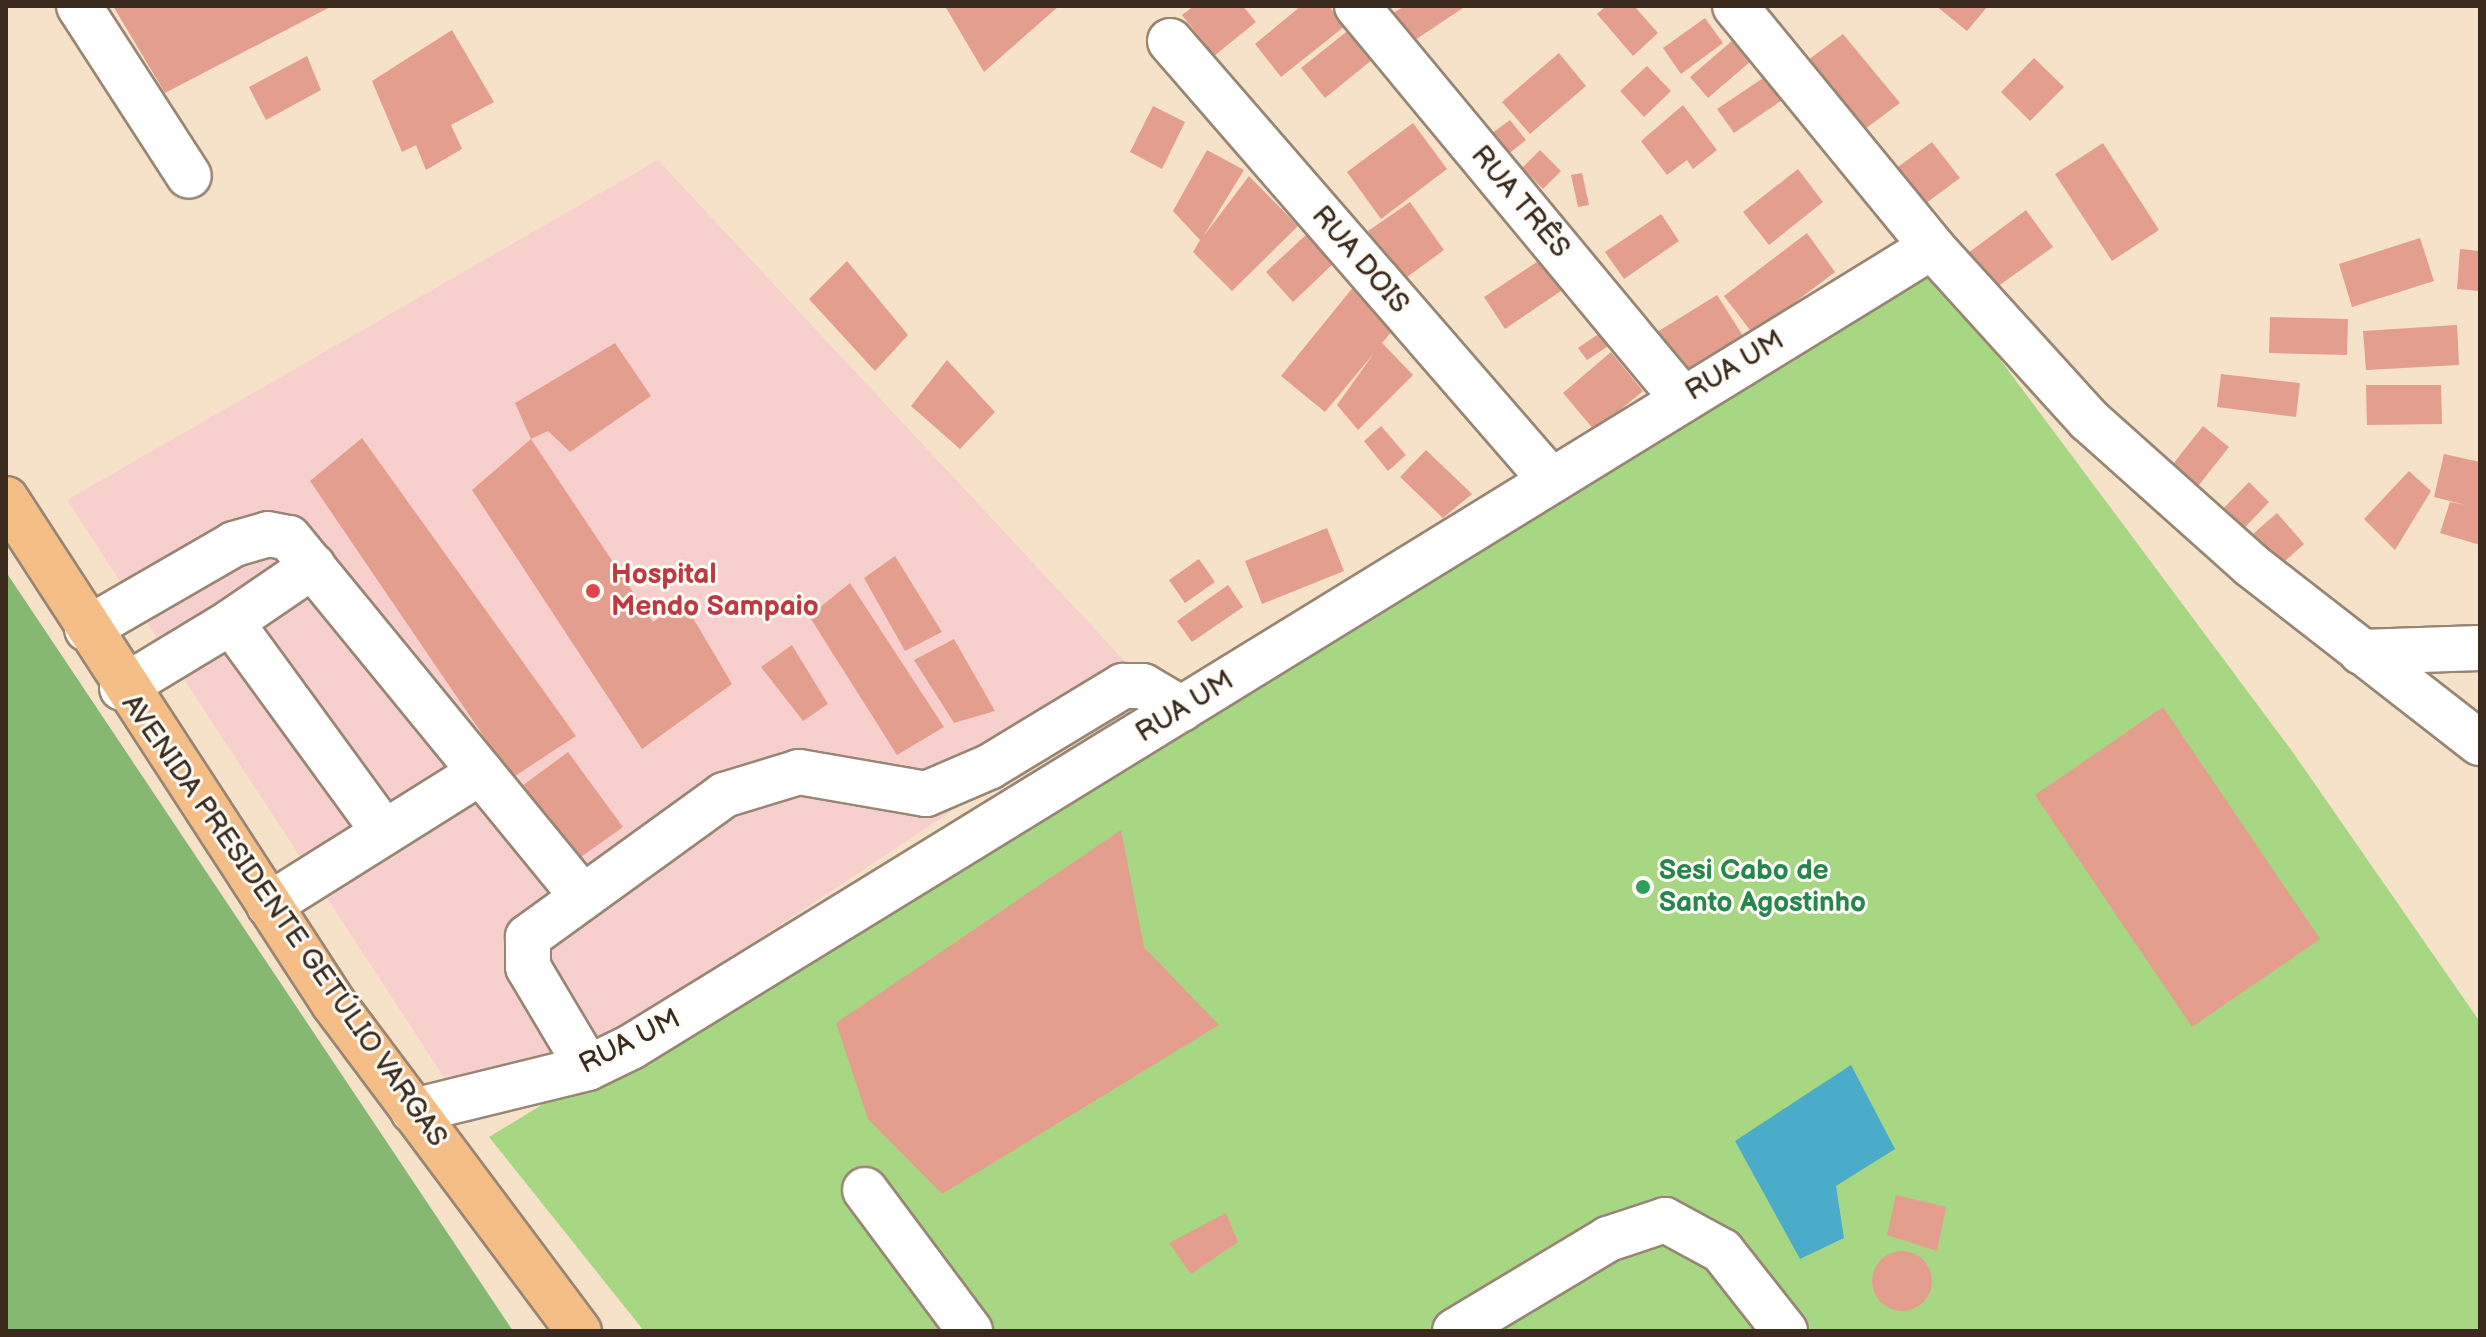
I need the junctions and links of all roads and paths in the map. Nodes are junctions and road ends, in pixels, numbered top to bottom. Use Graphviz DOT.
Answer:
graph roads {
  1 [pos="79,6"];
  2 [pos="1357,6"];
  3 [pos="1735,6"];
  4 [pos="1170,41"];
  5 [pos="189,176"];
  6 [pos="1932,247"];
  7 [pos="1682,398"];
  8 [pos="1550,479"];
  9 [pos="6,499"];
  10 [pos="313,566"];
  11 [pos="231,622"];
  12 [pos="87,629"];
  13 [pos="2480,648"];
  14 [pos="2361,652"];
  15 [pos="122,688"];
  16 [pos="1182,709"];
  17 [pos="2480,743"];
  18 [pos="481,772"];
  19 [pos="384,832"];
  20 [pos="580,894"];
  21 [pos="269,905"];
  22 [pos="588,1068"];
  23 [pos="413,1111"];
  24 [pos="865,1190"];
  25 [pos="579,1331"];
  26 [pos="970,1331"];
  27 [pos="1455,1331"];
  28 [pos="1785,1331"];
  1 -- 5 [label="street"];
  2 -- 7 [label="street, RUA TRÊS"];
  3 -- 6 [label="street"];
  4 -- 8 [label="street, RUA DOIS"];
  6 -- 7 [label="street, RUA UM"];
  6 -- 14 [label="street"];
  7 -- 8 [label="street, RUA UM"];
  8 -- 16 [label="street, RUA UM"];
  9 -- 12 [label="main road, AVENIDA PRESIDENTE GETÚLIO VARGAS"];
  10 -- 11 [label="street"];
  10 -- 12 [label="street"];
  10 -- 18 [label="street"];
  11 -- 15 [label="street"];
  11 -- 19 [label="street"];
  12 -- 15 [label="main road, AVENIDA PRESIDENTE GETÚLIO VARGAS"];
  13 -- 14 [label="street"];
  14 -- 17 [label="street"];
  15 -- 21 [label="main road, AVENIDA PRESIDENTE GETÚLIO VARGAS"];
  16 -- 20 [label="street"];
  16 -- 22 [label="street, RUA UM"];
  18 -- 19 [label="street"];
  18 -- 20 [label="street"];
  19 -- 21 [label="street"];
  20 -- 22 [label="street"];
  21 -- 23 [label="main road, AVENIDA PRESIDENTE GETÚLIO VARGAS"];
  22 -- 23 [label="street, RUA UM"];
  23 -- 25 [label="main road, AVENIDA PRESIDENTE GETÚLIO VARGAS"];
  24 -- 26 [label="street"];
  27 -- 28 [label="street"];
}
